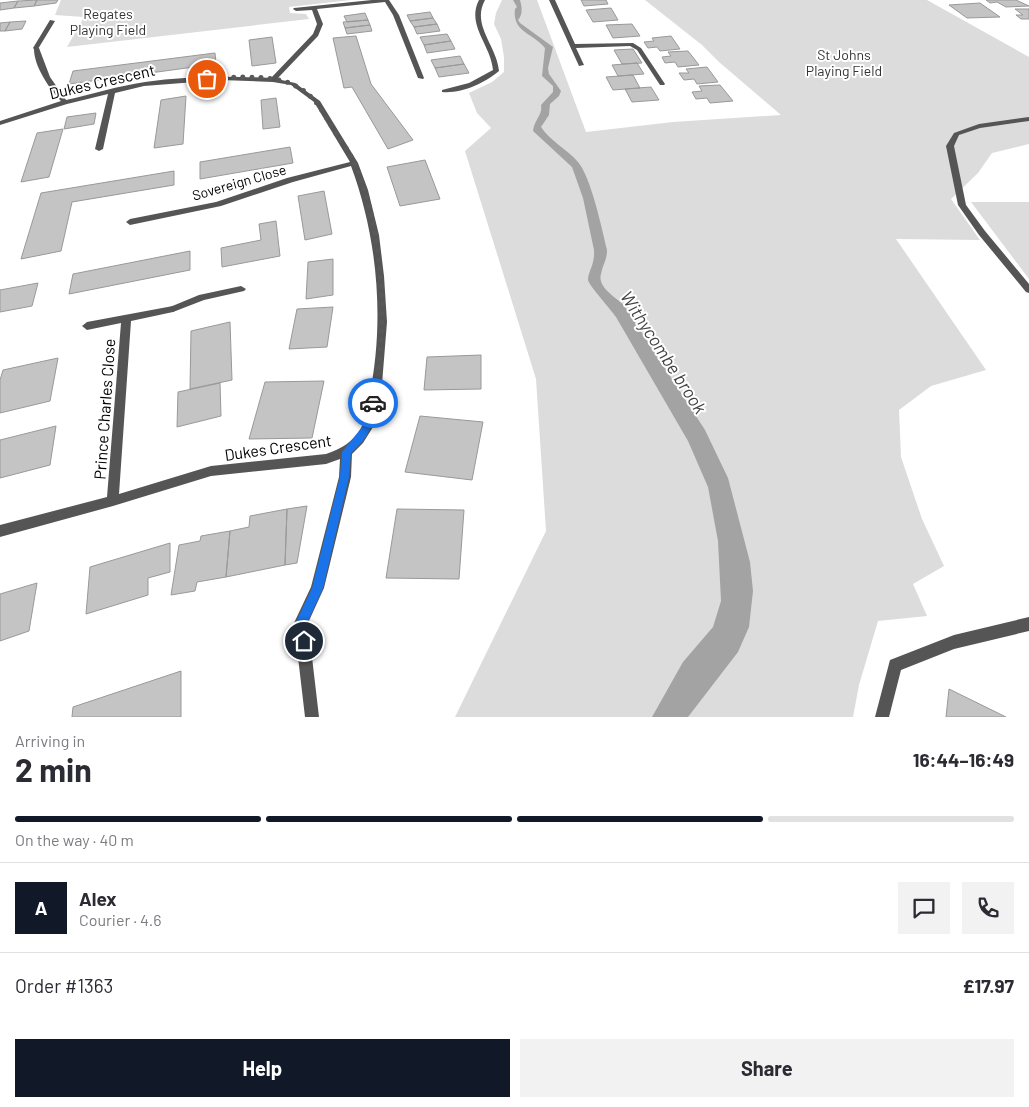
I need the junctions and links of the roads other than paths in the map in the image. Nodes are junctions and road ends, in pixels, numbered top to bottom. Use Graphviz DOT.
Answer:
graph roads {
  1 [pos="386,0"];
  2 [pos="482,0"];
  3 [pos="552,0"];
  4 [pos="314,8"];
  5 [pos="296,9"];
  6 [pos="52,21"];
  7 [pos="572,46"];
  8 [pos="581,65"];
  9 [pos="421,78"];
  10 [pos="273,80"];
  11 [pos="662,84"];
  12 [pos="112,90"];
  13 [pos="444,91"];
  14 [pos="65,102"];
  15 [pos="1029,119"];
  16 [pos="0,123"];
  17 [pos="99,149"];
  18 [pos="354,163"];
  19 [pos="130,222"];
  20 [pos="241,289"];
  21 [pos="1029,290"];
  22 [pos="126,319"];
  23 [pos="87,326"];
  24 [pos="346,452"];
  25 [pos="113,501"];
  26 [pos="0,530"];
  27 [pos="1029,624"];
  28 [pos="312,717"];
  29 [pos="882,717"];
  1 -- 4 [label="street"];
  1 -- 9 [label="street"];
  2 -- 13 [label="street"];
  3 -- 7 [label="street"];
  4 -- 5 [label="street"];
  4 -- 10 [label="street"];
  6 -- 14 [label="street"];
  7 -- 8 [label="street"];
  7 -- 11 [label="street"];
  10 -- 12 [label="street, Dukes Crescent"];
  10 -- 18 [label="street, Dukes Crescent"];
  12 -- 14 [label="street, Dukes Crescent"];
  12 -- 17 [label="street"];
  14 -- 16 [label="street, Dukes Crescent"];
  15 -- 21 [label="street"];
  18 -- 19 [label="street, Sovereign Close"];
  18 -- 24 [label="street, Dukes Crescent"];
  20 -- 22 [label="street, Prince Charles Close"];
  22 -- 23 [label="street, Prince Charles Close"];
  22 -- 25 [label="street, Prince Charles Close"];
  24 -- 25 [label="street, Dukes Crescent"];
  24 -- 28 [label="street"];
  25 -- 26 [label="street, Dukes Crescent"];
  27 -- 29 [label="street"];
}
